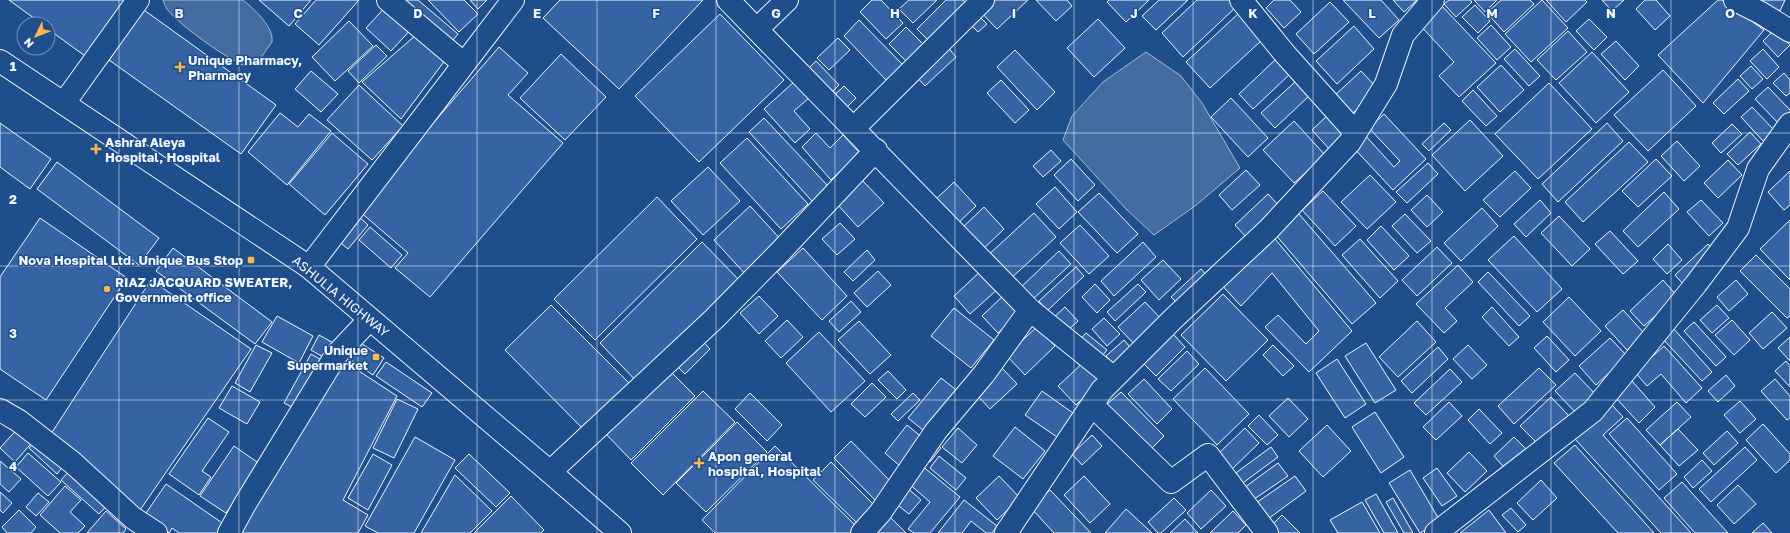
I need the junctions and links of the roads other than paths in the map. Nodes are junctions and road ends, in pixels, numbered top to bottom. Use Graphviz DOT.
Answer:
graph roads {
  1 [pos="138,0"];
  2 [pos="388,0"];
  3 [pos="513,0"];
  4 [pos="728,0"];
  5 [pos="787,0"];
  6 [pos="983,0"];
  7 [pos="1434,0"];
  8 [pos="1735,0"];
  9 [pos="1252,4"];
  10 [pos="756,29"];
  11 [pos="1790,31"];
  12 [pos="0,61"];
  13 [pos="464,64"];
  14 [pos="64,103"];
  15 [pos="1790,124"];
  16 [pos="854,128"];
  17 [pos="1355,132"];
  18 [pos="876,150"];
  19 [pos="309,267"];
  20 [pos="1030,310"];
  21 [pos="370,319"];
  22 [pos="1114,378"];
  23 [pos="1092,405"];
  24 [pos="0,410"];
  25 [pos="550,472"];
  26 [pos="1447,530"];
  27 [pos="156,533"];
  28 [pos="229,533"];
  29 [pos="620,533"];
  30 [pos="862,533"];
  31 [pos="1006,533"];
  32 [pos="1267,533"];
  1 -- 14 [label="main road"];
  2 -- 13 [label="main road"];
  3 -- 13 [label="main road"];
  4 -- 10 [label="main road"];
  5 -- 10 [label="main road"];
  6 -- 16 [label="main road"];
  7 -- 17 [label="main road"];
  8 -- 11 [label="main road"];
  9 -- 17 [label="main road"];
  10 -- 16 [label="main road"];
  12 -- 14 [label="main road, ASHULIA HIGHWAY"];
  13 -- 19 [label="main road"];
  14 -- 19 [label="main road, ASHULIA HIGHWAY"];
  15 -- 26 [label="main road"];
  16 -- 18 [label="main road"];
  17 -- 22 [label="main road"];
  18 -- 20 [label="main road"];
  18 -- 25 [label="main road"];
  19 -- 21 [label="main road, ASHULIA HIGHWAY"];
  20 -- 22 [label="main road"];
  20 -- 30 [label="main road"];
  21 -- 25 [label="main road, ASHULIA HIGHWAY"];
  21 -- 28 [label="main road"];
  22 -- 23 [label="main road"];
  23 -- 31 [label="main road"];
  23 -- 32 [label="main road"];
  24 -- 27 [label="main road"];
  25 -- 29 [label="main road, ASHULIA HIGHWAY"];
}
